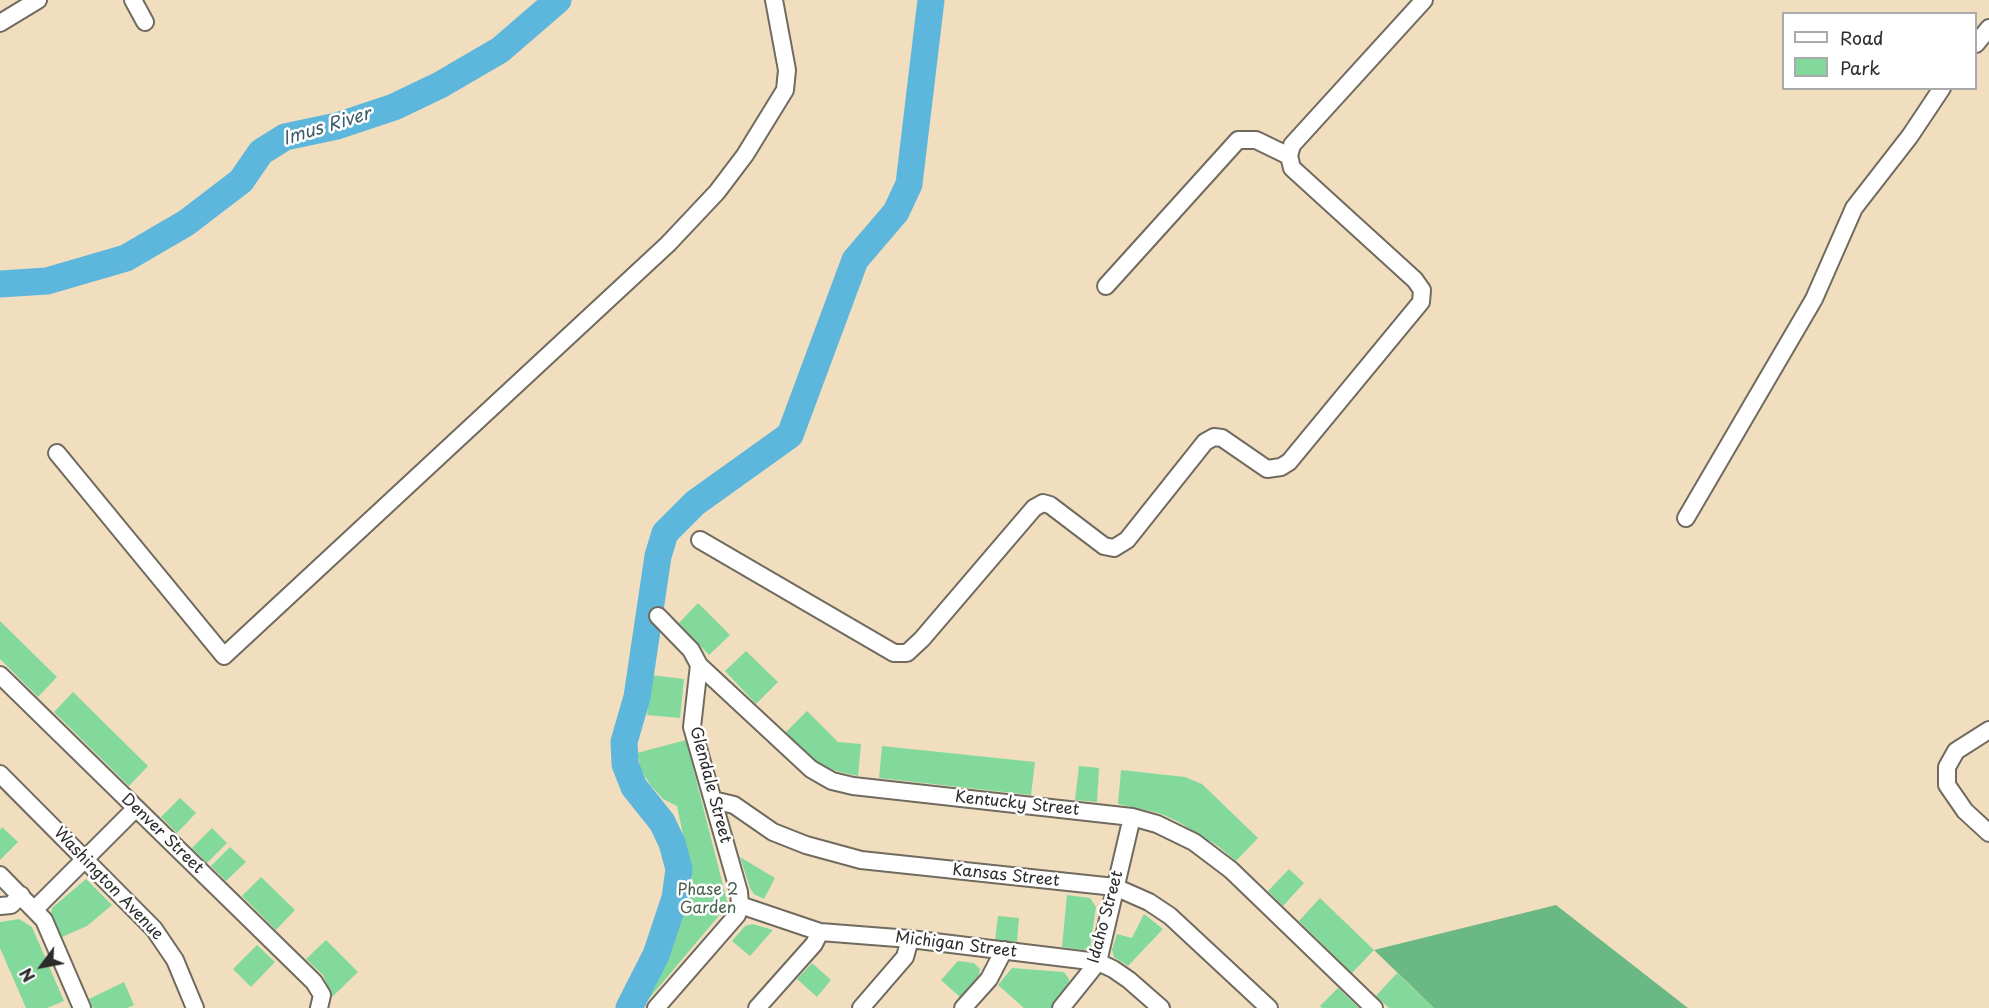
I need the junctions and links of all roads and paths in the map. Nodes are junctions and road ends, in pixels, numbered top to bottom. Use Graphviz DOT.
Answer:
graph roads {
  1 [pos="38,0"];
  2 [pos="133,0"];
  3 [pos="774,0"];
  4 [pos="1424,0"];
  5 [pos="145,22"];
  6 [pos="0,23"];
  7 [pos="1989,28"];
  8 [pos="1977,43"];
  9 [pos="1941,90"];
  10 [pos="1289,156"];
  11 [pos="1106,286"];
  12 [pos="57,453"];
  13 [pos="1686,518"];
  14 [pos="700,540"];
  15 [pos="658,616"];
  16 [pos="699,665"];
  17 [pos="0,675"];
  18 [pos="1989,730"];
  19 [pos="0,774"];
  20 [pos="713,800"];
  21 [pos="135,809"];
  22 [pos="1132,817"];
  23 [pos="1989,833"];
  24 [pos="86,858"];
  25 [pos="0,874"];
  26 [pos="1115,887"];
  27 [pos="21,895"];
  28 [pos="740,905"];
  29 [pos="0,906"];
  30 [pos="35,909"];
  31 [pos="820,932"];
  32 [pos="910,939"];
  33 [pos="1004,950"];
  34 [pos="1098,963"];
  35 [pos="320,1002"];
  36 [pos="81,1008"];
  37 [pos="195,1008"];
  38 [pos="656,1008"];
  39 [pos="757,1008"];
  40 [pos="861,1008"];
  41 [pos="963,1008"];
  42 [pos="1061,1008"];
  43 [pos="1160,1008"];
  44 [pos="1269,1008"];
  45 [pos="1374,1008"];
  1 -- 6 [label="street"];
  2 -- 5 [label="street"];
  3 -- 12 [label="street"];
  4 -- 10 [label="street"];
  7 -- 8 [label="street"];
  9 -- 13 [label="street"];
  10 -- 11 [label="street"];
  10 -- 14 [label="street"];
  15 -- 16 [label="street, Kentucky Street"];
  16 -- 20 [label="street, Glendale Street"];
  16 -- 22 [label="street, Kentucky Street"];
  17 -- 21 [label="street, Denver Street"];
  18 -- 23 [label="street"];
  19 -- 24 [label="street, Washington Avenue"];
  20 -- 26 [label="street, Kansas Street"];
  20 -- 28 [label="street, Glendale Street"];
  21 -- 24 [label="street"];
  21 -- 35 [label="street, Denver Street"];
  22 -- 26 [label="street, Idaho Street"];
  22 -- 45 [label="street, Kentucky Street"];
  24 -- 30 [label="street"];
  24 -- 37 [label="street, Washington Avenue"];
  25 -- 27 [label="street"];
  26 -- 34 [label="street, Idaho Street"];
  26 -- 44 [label="street, Kansas Street"];
  27 -- 29 [label="street"];
  27 -- 30 [label="street"];
  28 -- 31 [label="street, Michigan Street"];
  28 -- 38 [label="street"];
  30 -- 36 [label="street"];
  31 -- 32 [label="street, Michigan Street"];
  31 -- 39 [label="street"];
  32 -- 33 [label="street, Michigan Street"];
  32 -- 40 [label="street"];
  33 -- 34 [label="street, Michigan Street"];
  33 -- 41 [label="street"];
  34 -- 42 [label="street, Idaho Street"];
  34 -- 43 [label="street, Michigan Street"];
}
